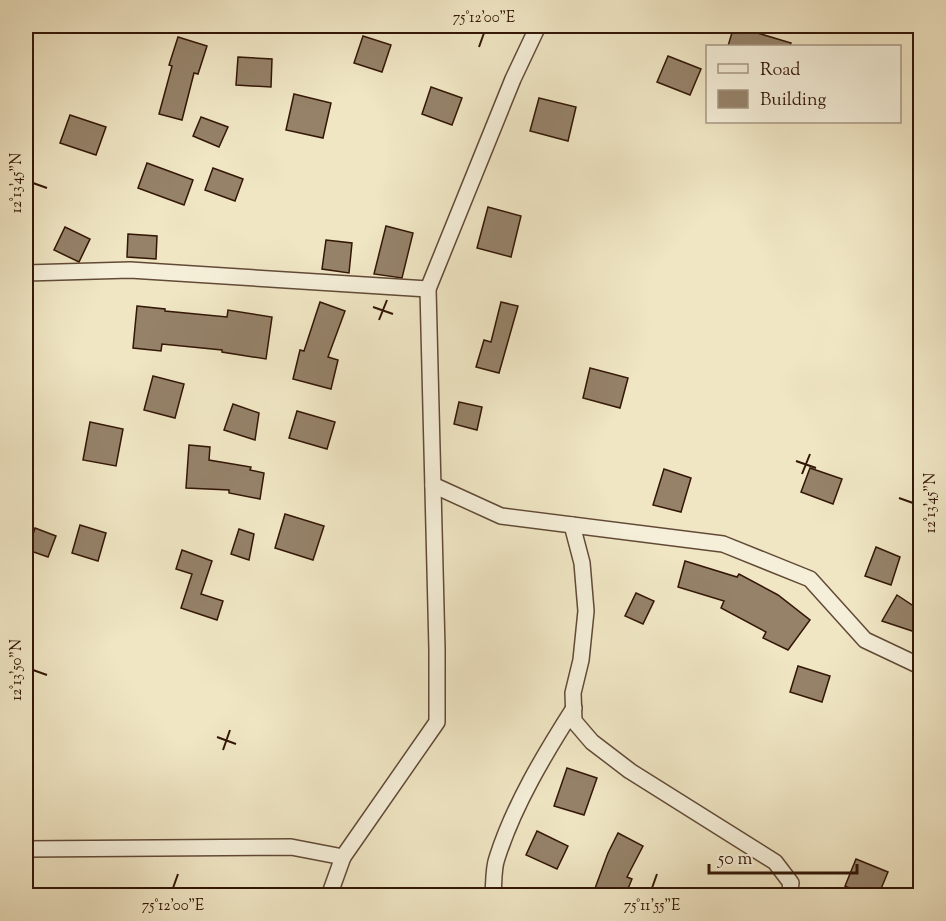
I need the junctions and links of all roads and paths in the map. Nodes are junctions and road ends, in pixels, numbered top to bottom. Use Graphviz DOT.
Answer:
graph roads {
  1 [pos="538,26"];
  2 [pos="26,273"];
  3 [pos="428,289"];
  4 [pos="433,485"];
  5 [pos="572,525"];
  6 [pos="921,666"];
  7 [pos="574,708"];
  8 [pos="26,849"];
  9 [pos="343,857"];
  10 [pos="329,896"];
  11 [pos="493,896"];
  12 [pos="789,896"];
  1 -- 3 [label="street"];
  2 -- 3 [label="street"];
  3 -- 4 [label="street"];
  4 -- 5 [label="street"];
  4 -- 9 [label="street"];
  5 -- 6 [label="street"];
  5 -- 7 [label="street"];
  7 -- 11 [label="street"];
  7 -- 12 [label="street"];
  8 -- 9 [label="street"];
  9 -- 10 [label="street"];
}
